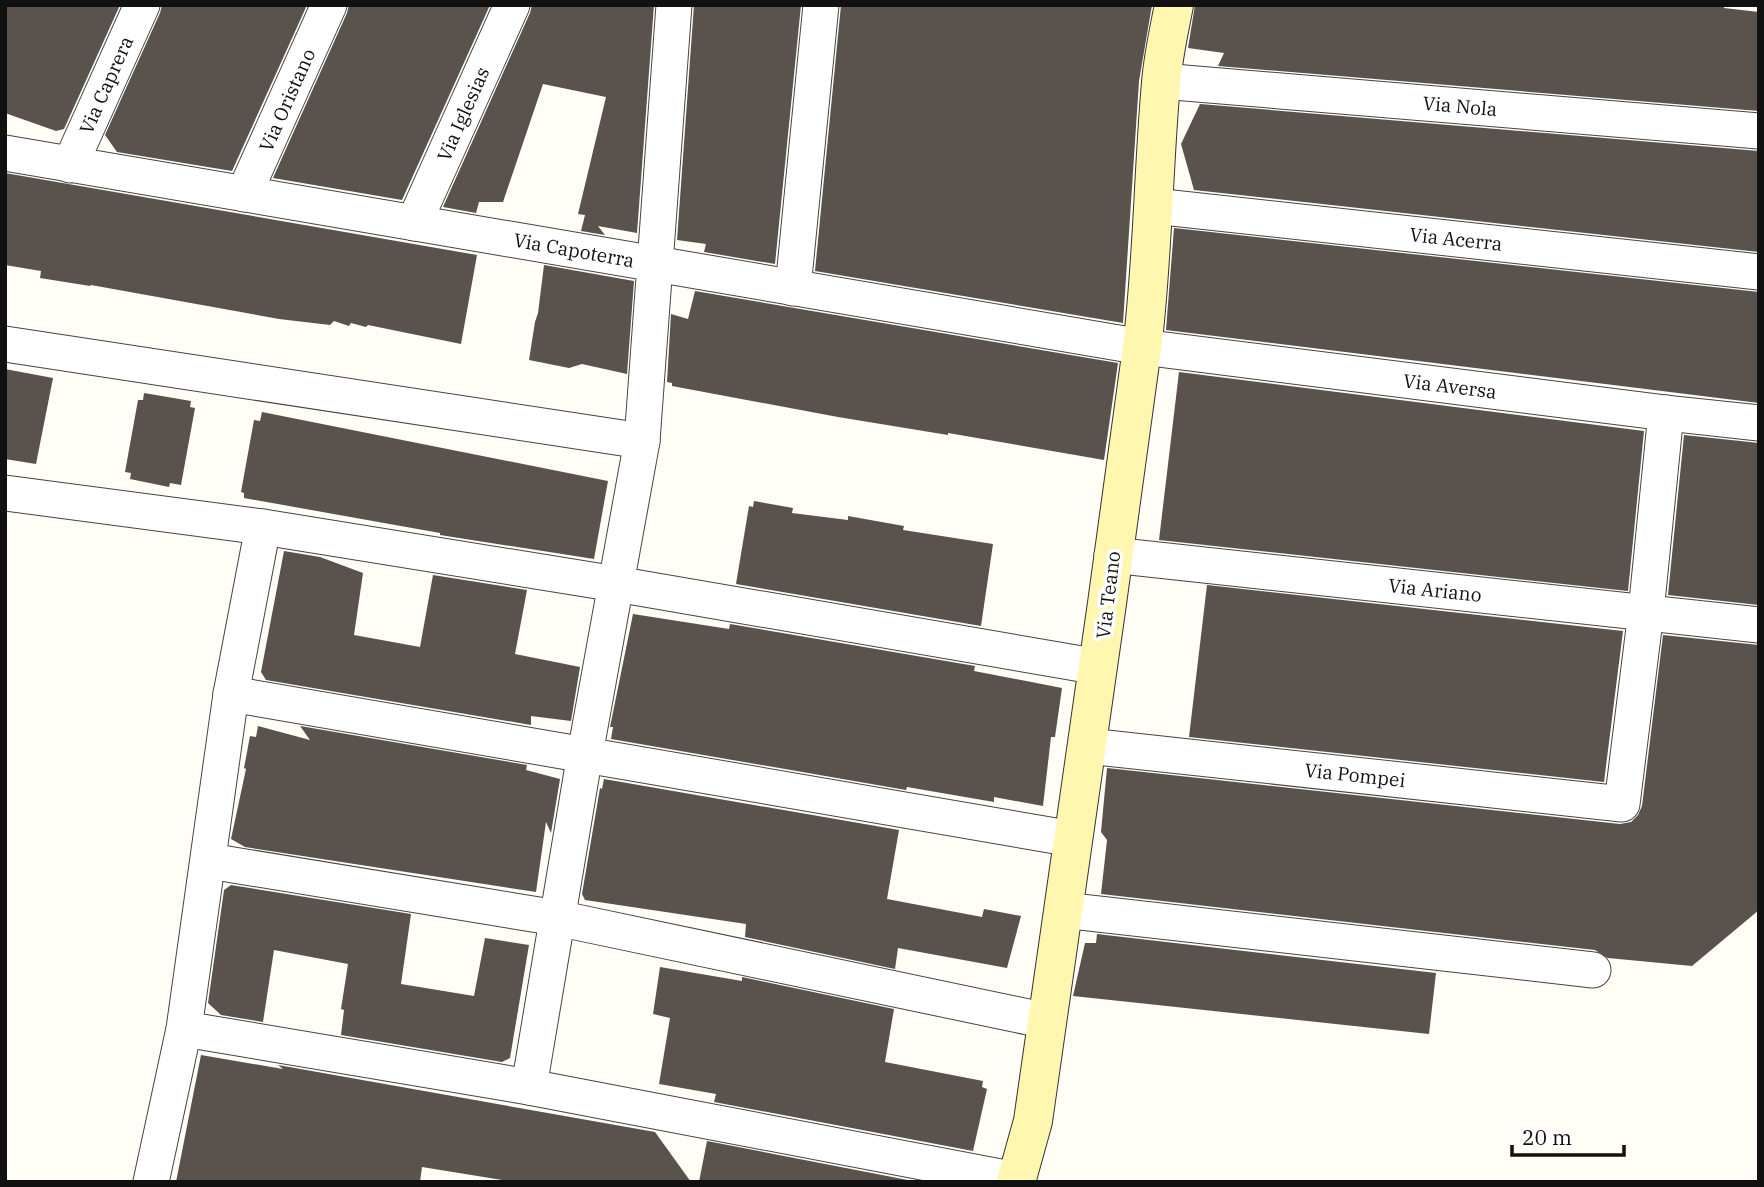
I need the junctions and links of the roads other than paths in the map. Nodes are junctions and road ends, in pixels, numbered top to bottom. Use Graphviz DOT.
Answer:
graph roads {
  1 [pos="142,5"];
  2 [pos="329,5"];
  3 [pos="512,5"];
  4 [pos="674,5"];
  5 [pos="821,5"];
  6 [pos="1174,5"];
  7 [pos="1161,81"];
  8 [pos="1759,131"];
  9 [pos="5,153"];
  10 [pos="70,164"];
  11 [pos="244,194"];
  12 [pos="1154,206"];
  13 [pos="414,223"];
  14 [pos="654,264"];
  15 [pos="1759,272"];
  16 [pos="793,288"];
  17 [pos="5,344"];
  18 [pos="1142,347"];
  19 [pos="1666,413"];
  20 [pos="1759,423"];
  21 [pos="642,441"];
  22 [pos="5,493"];
  23 [pos="263,527"];
  24 [pos="1112,555"];
  25 [pos="616,584"];
  26 [pos="1646,612"];
  27 [pos="1759,625"];
  28 [pos="1099,667"];
  29 [pos="231,694"];
  30 [pos="1088,746"];
  31 [pos="585,754"];
  32 [pos="1073,839"];
  33 [pos="209,861"];
  34 [pos="1063,910"];
  35 [pos="557,918"];
  36 [pos="1593,970"];
  37 [pos="1047,1021"];
  38 [pos="184,1029"];
  39 [pos="529,1087"];
  40 [pos="1016,1181"];
  41 [pos="151,1182"];
  1 -- 10 [label="street, Via Caprera"];
  2 -- 11 [label="street, Via Oristano"];
  3 -- 13 [label="street, Via Iglesias"];
  4 -- 14 [label="street"];
  5 -- 16 [label="street"];
  6 -- 7 [label="street, Via Teano"];
  7 -- 8 [label="street, Via Nola"];
  7 -- 12 [label="street, Via Teano"];
  9 -- 10 [label="street, Via Capoterra"];
  10 -- 11 [label="street, Via Capoterra"];
  11 -- 13 [label="street, Via Capoterra"];
  12 -- 15 [label="street, Via Acerra"];
  12 -- 18 [label="street, Via Teano"];
  13 -- 14 [label="street, Via Capoterra"];
  14 -- 16 [label="street, Via Capoterra"];
  14 -- 21 [label="street"];
  16 -- 18 [label="street, Via Capoterra"];
  17 -- 21 [label="street"];
  18 -- 19 [label="street, Via Aversa"];
  18 -- 24 [label="street, Via Teano"];
  19 -- 20 [label="street, Via Aversa"];
  19 -- 26 [label="street"];
  21 -- 25 [label="street"];
  22 -- 23 [label="street"];
  23 -- 25 [label="street"];
  23 -- 29 [label="street"];
  24 -- 26 [label="street, Via Ariano"];
  24 -- 28 [label="street, Via Teano"];
  25 -- 28 [label="street"];
  25 -- 31 [label="street"];
  26 -- 27 [label="street, Via Ariano"];
  26 -- 30 [label="street, Via Pompei"];
  28 -- 30 [label="street, Via Teano"];
  29 -- 31 [label="street"];
  29 -- 33 [label="street"];
  30 -- 32 [label="street, Via Teano"];
  31 -- 32 [label="street"];
  31 -- 35 [label="street"];
  32 -- 34 [label="street, Via Teano"];
  33 -- 35 [label="street"];
  33 -- 38 [label="street"];
  34 -- 36 [label="street"];
  34 -- 37 [label="street, Via Teano"];
  35 -- 37 [label="street"];
  35 -- 39 [label="street"];
  37 -- 40 [label="street, Via Teano"];
  38 -- 39 [label="street"];
  38 -- 41 [label="street"];
  39 -- 40 [label="street"];
}
